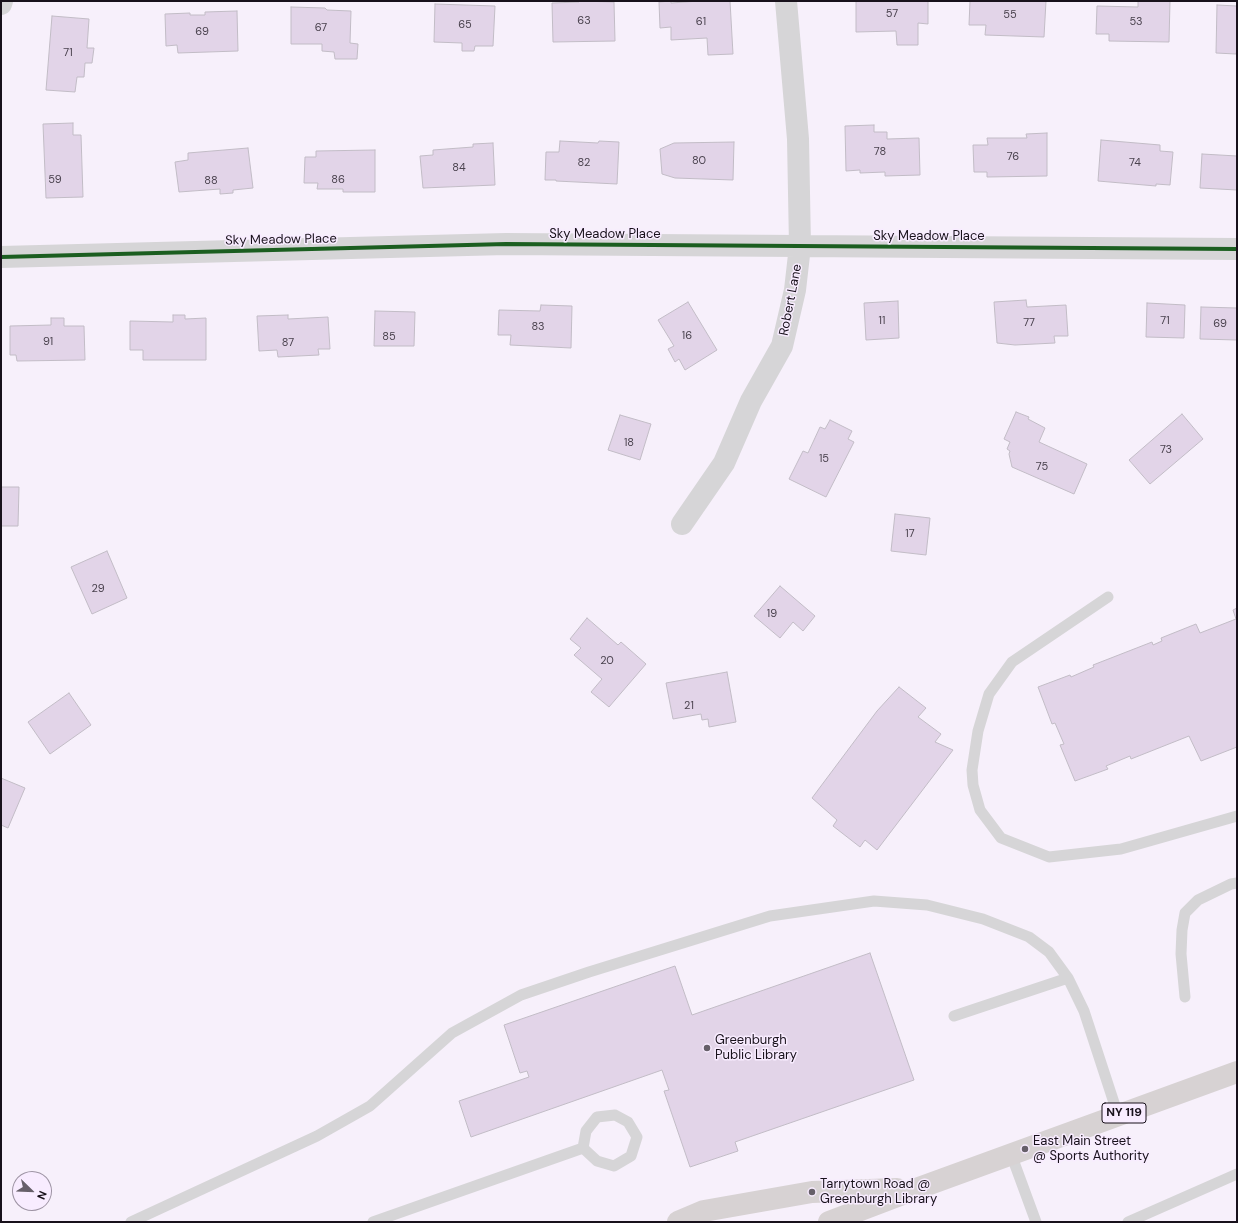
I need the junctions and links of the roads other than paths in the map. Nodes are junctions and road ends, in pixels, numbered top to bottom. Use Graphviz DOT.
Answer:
graph roads {
  1 [pos="2,1"];
  2 [pos="786,1"];
  3 [pos="1,4"];
  4 [pos="800,246"];
  5 [pos="1237,249"];
  6 [pos="1,257"];
  7 [pos="682,524"];
  8 [pos="1108,597"];
  9 [pos="1237,816"];
  10 [pos="1237,883"];
  11 [pos="1068,978"];
  12 [pos="1185,997"];
  13 [pos="954,1016"];
  14 [pos="1237,1072"];
  15 [pos="1118,1115"];
  16 [pos="583,1148"];
  17 [pos="1011,1154"];
  18 [pos="1237,1174"];
  19 [pos="916,1188"];
  20 [pos="387,1220"];
  21 [pos="131,1222"];
  22 [pos="373,1222"];
  23 [pos="678,1222"];
  24 [pos="828,1222"];
  25 [pos="864,1222"];
  26 [pos="1036,1222"];
  27 [pos="1128,1222"];
  1 -- 3 [label="street"];
  2 -- 4 [label="street, Robert Lane"];
  4 -- 5 [label="street, Sky Meadow Place"];
  4 -- 6 [label="street, Sky Meadow Place"];
  4 -- 7 [label="street, Robert Lane"];
  8 -- 9 [label="lane"];
  10 -- 12 [label="lane"];
  11 -- 13 [label="lane"];
  11 -- 15 [label="lane"];
  11 -- 21 [label="lane"];
  14 -- 15 [label="main road, NY 119"];
  15 -- 17 [label="main road, NY 119"];
  16 -- 16 [label="lane"];
  16 -- 20 [label="lane"];
  17 -- 19 [label="main road, NY 119"];
  17 -- 26 [label="lane"];
  18 -- 27 [label="lane"];
  19 -- 23 [label="main road"];
  19 -- 24 [label="main road, NY 119"];
  19 -- 25 [label="main road"];
  20 -- 22 [label="lane"];
}
